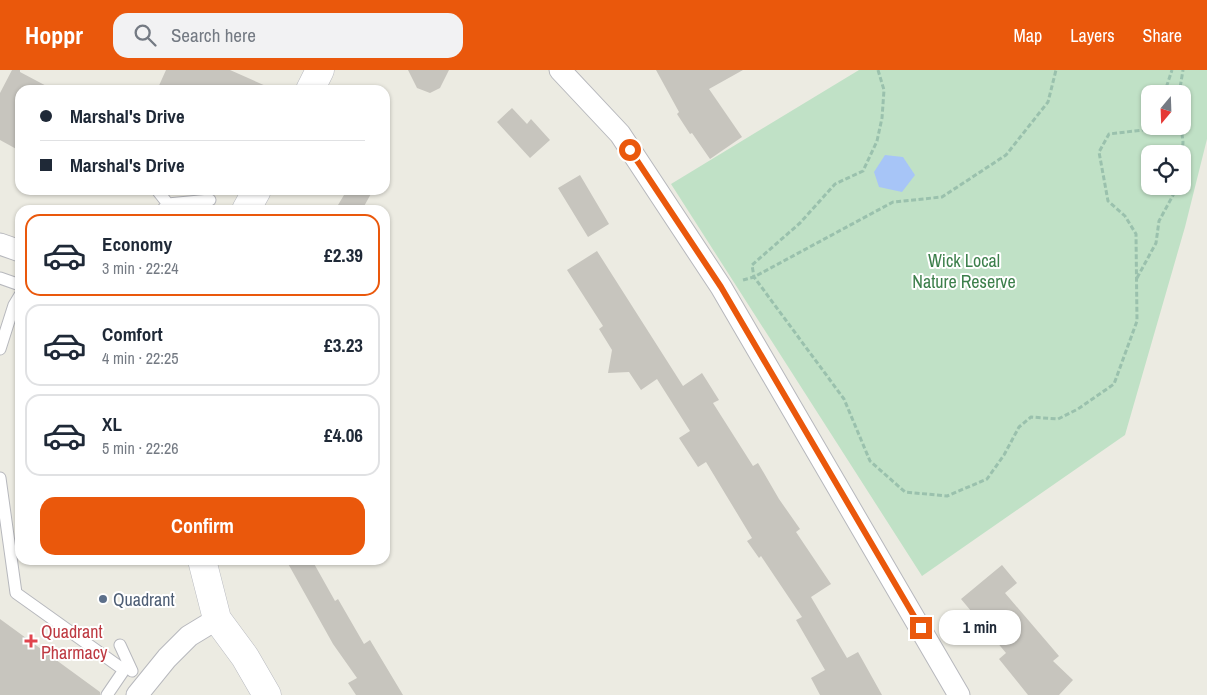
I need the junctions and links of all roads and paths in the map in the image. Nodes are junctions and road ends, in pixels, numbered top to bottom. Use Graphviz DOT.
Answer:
graph roads {
  1 [pos="320,70"];
  2 [pos="560,70"];
  3 [pos="878,70"];
  4 [pos="1056,70"];
  5 [pos="1172,70"];
  6 [pos="1183,70"];
  7 [pos="312,85"];
  8 [pos="1167,85"];
  9 [pos="1180,85"];
  10 [pos="1141,130"];
  11 [pos="1173,195"];
  12 [pos="210,200"];
  13 [pos="178,205"];
  14 [pos="0,244"];
  15 [pos="15,249"];
  16 [pos="754,277"];
  17 [pos="0,278"];
  18 [pos="1137,278"];
  19 [pos="15,283"];
  20 [pos="15,303"];
  21 [pos="0,349"];
  22 [pos="0,478"];
  23 [pos="203,565"];
  24 [pos="217,619"];
  25 [pos="120,644"];
  26 [pos="135,679"];
  27 [pos="107,695"];
  28 [pos="267,695"];
  29 [pos="959,695"];
  1 -- 7 [label="street"];
  2 -- 29 [label="street"];
  3 -- 16 [label="path"];
  4 -- 16 [label="path"];
  5 -- 8 [label="path"];
  6 -- 9 [label="path"];
  10 -- 18 [label="path"];
  11 -- 18 [label="path"];
  12 -- 13 [label="lane"];
  14 -- 15 [label="street"];
  16 -- 18 [label="path"];
  17 -- 19 [label="lane"];
  20 -- 21 [label="lane"];
  22 -- 26 [label="lane"];
  23 -- 24 [label="street"];
  24 -- 26 [label="street"];
  24 -- 28 [label="street"];
  25 -- 26 [label="lane"];
  26 -- 27 [label="lane"];
}
